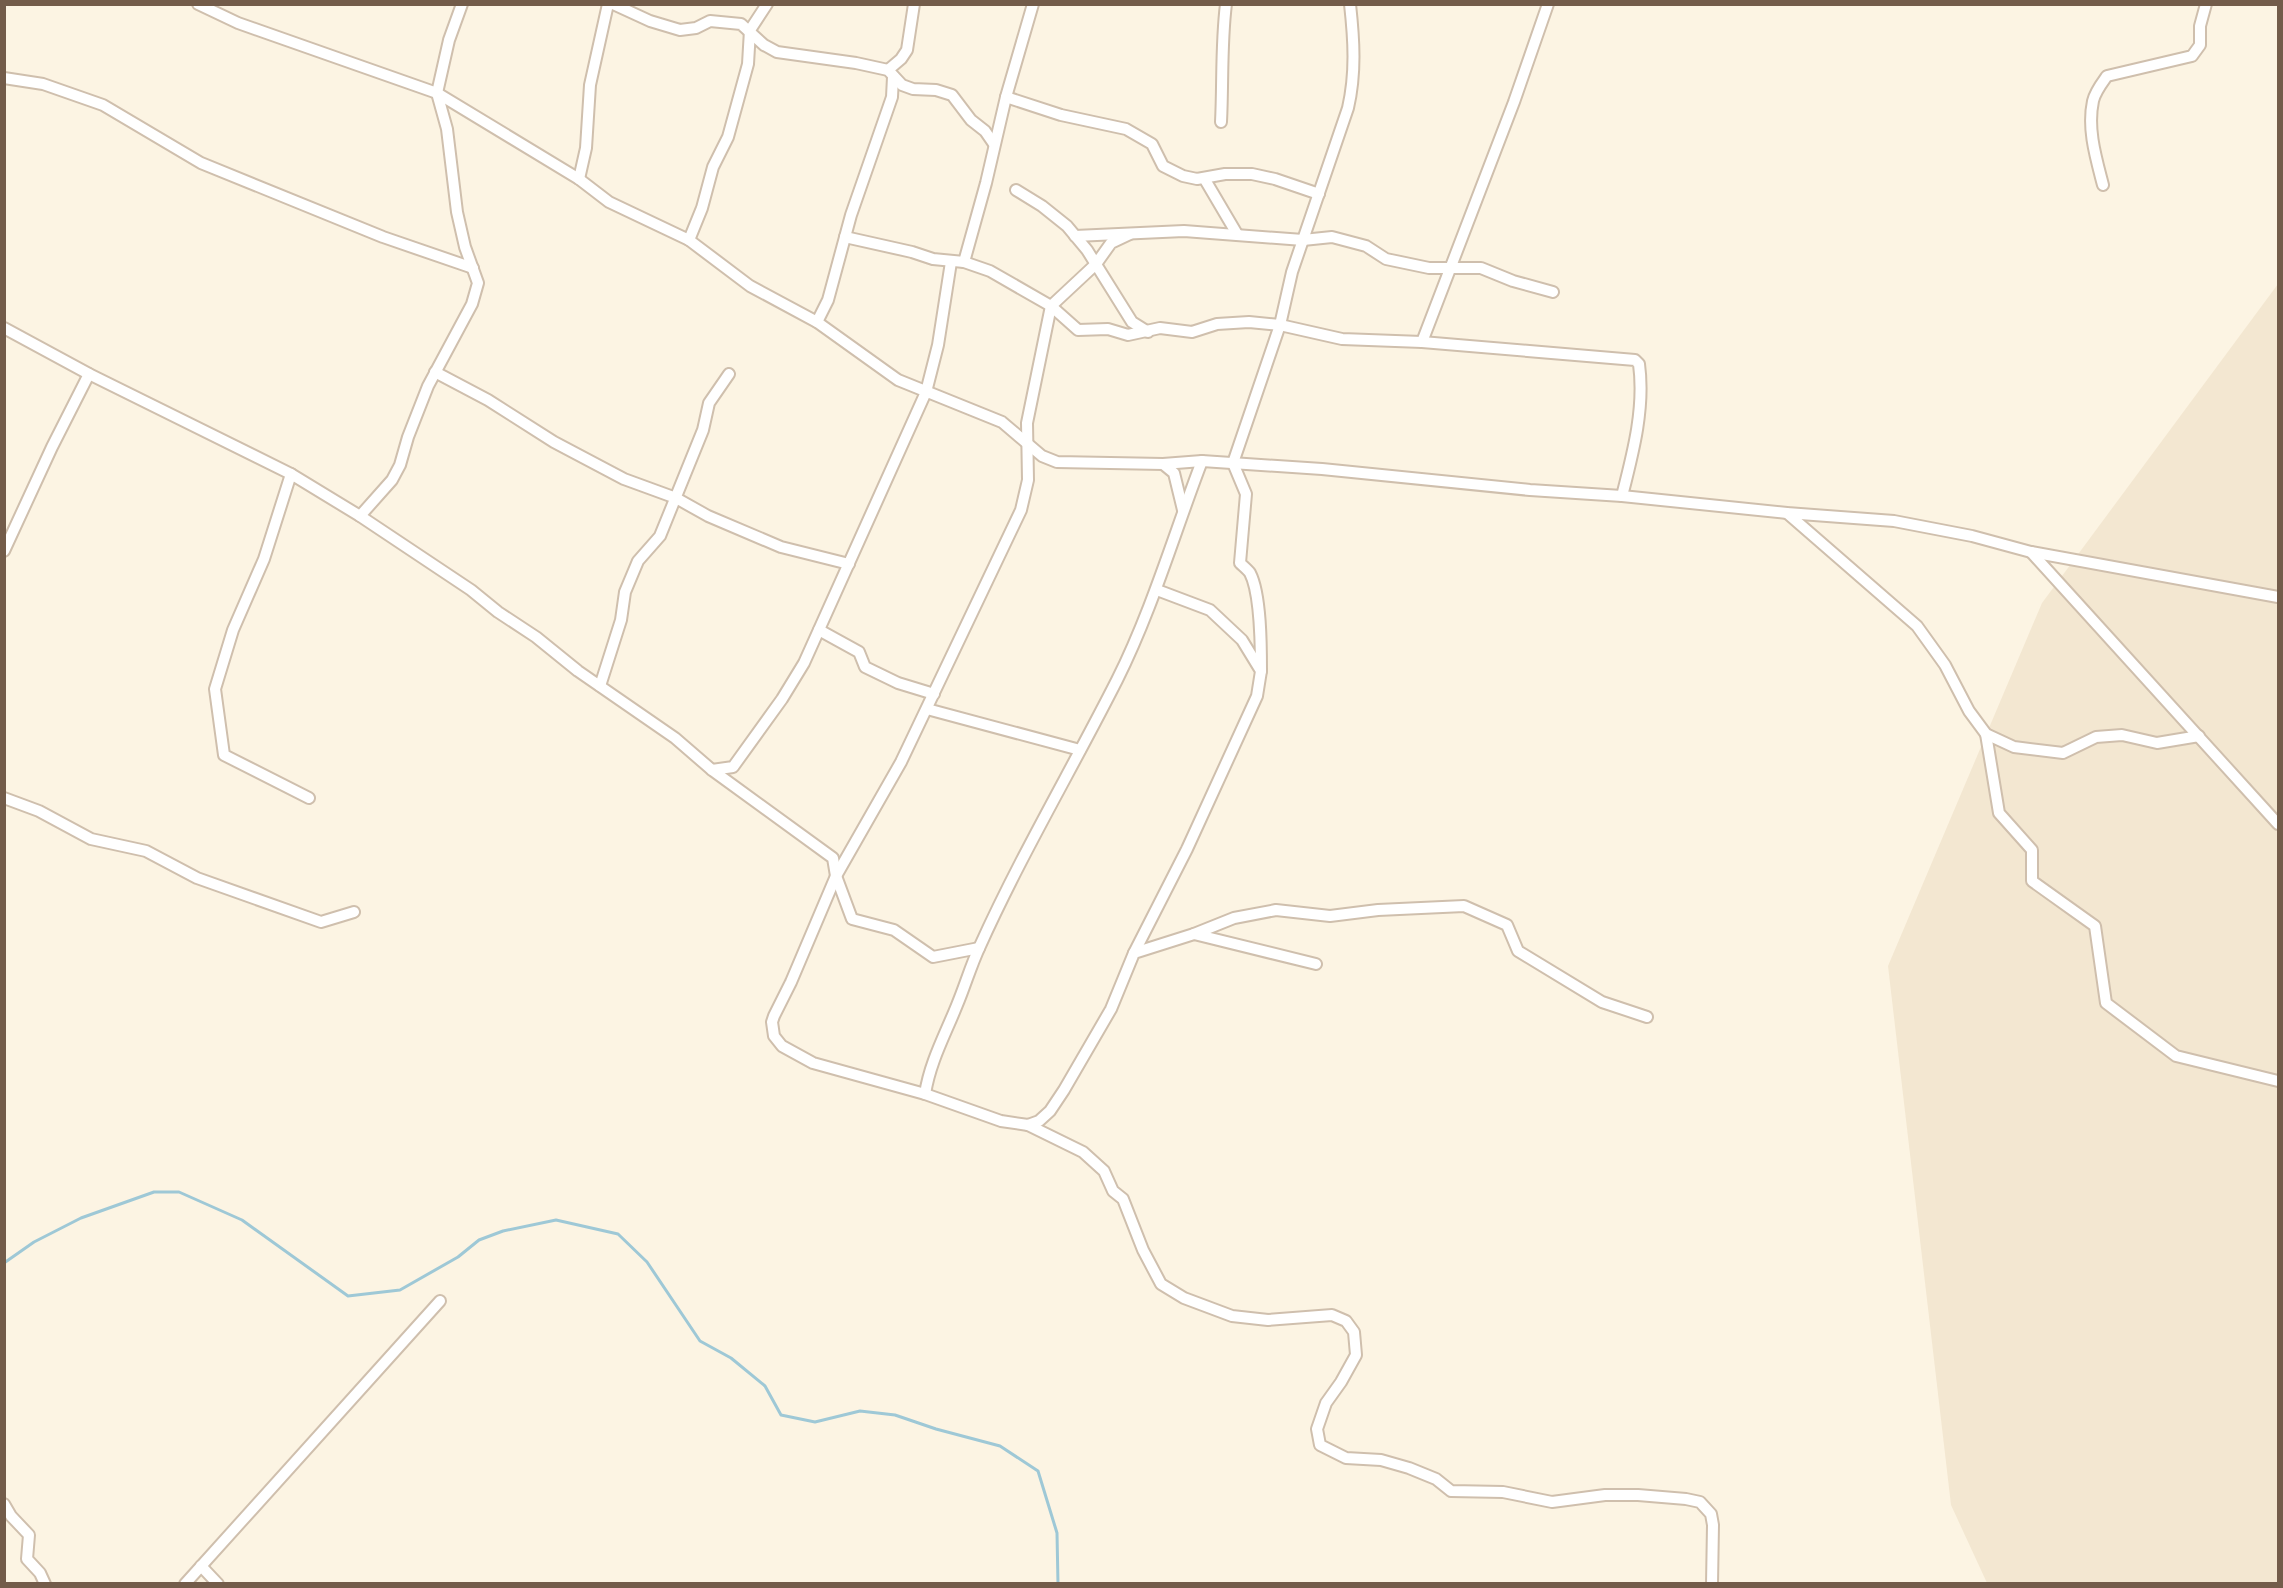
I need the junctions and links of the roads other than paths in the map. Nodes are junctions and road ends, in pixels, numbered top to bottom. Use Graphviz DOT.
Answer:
graph roads {
  1 [pos="198,4"];
  2 [pos="462,4"];
  3 [pos="608,4"];
  4 [pos="613,4"];
  5 [pos="767,4"];
  6 [pos="914,4"];
  7 [pos="1033,4"];
  8 [pos="1226,4"];
  9 [pos="1350,4"];
  10 [pos="1548,4"];
  11 [pos="2206,4"];
  12 [pos="750,30"];
  13 [pos="891,74"];
  14 [pos="4,78"];
  15 [pos="437,93"];
  16 [pos="1006,97"];
  17 [pos="1221,122"];
  18 [pos="994,144"];
  19 [pos="1204,178"];
  20 [pos="579,179"];
  21 [pos="2103,185"];
  22 [pos="1016,190"];
  23 [pos="1319,194"];
  24 [pos="1130,234"];
  25 [pos="1237,234"];
  26 [pos="1075,236"];
  27 [pos="845,237"];
  28 [pos="689,240"];
  29 [pos="1303,240"];
  30 [pos="951,261"];
  31 [pos="964,261"];
  32 [pos="1096,264"];
  33 [pos="473,268"];
  34 [pos="1451,268"];
  35 [pos="1553,292"];
  36 [pos="1051,306"];
  37 [pos="818,322"];
  38 [pos="1280,325"];
  39 [pos="4,328"];
  40 [pos="1148,332"];
  41 [pos="1422,342"];
  42 [pos="435,372"];
  43 [pos="89,374"];
  44 [pos="729,374"];
  45 [pos="926,392"];
  46 [pos="1027,444"];
  47 [pos="1202,461"];
  48 [pos="1233,463"];
  49 [pos="1163,464"];
  50 [pos="291,474"];
  51 [pos="1623,496"];
  52 [pos="676,498"];
  53 [pos="1183,510"];
  54 [pos="1787,513"];
  55 [pos="360,516"];
  56 [pos="4,551"];
  57 [pos="2031,552"];
  58 [pos="849,564"];
  59 [pos="1157,590"];
  60 [pos="2278,597"];
  61 [pos="819,630"];
  62 [pos="1261,671"];
  63 [pos="600,686"];
  64 [pos="934,694"];
  65 [pos="927,709"];
  66 [pos="1986,734"];
  67 [pos="2199,736"];
  68 [pos="1080,750"];
  69 [pos="712,770"];
  70 [pos="4,798"];
  71 [pos="309,798"];
  72 [pos="2278,824"];
  73 [pos="836,876"];
  74 [pos="354,912"];
  75 [pos="1194,934"];
  76 [pos="979,948"];
  77 [pos="1134,953"];
  78 [pos="1317,964"];
  79 [pos="1647,1017"];
  80 [pos="2278,1081"];
  81 [pos="925,1094"];
  82 [pos="1028,1125"];
  83 [pos="440,1301"];
  84 [pos="4,1504"];
  85 [pos="201,1566"];
  86 [pos="45,1584"];
  87 [pos="185,1584"];
  88 [pos="218,1584"];
  89 [pos="1712,1584"];
  1 -- 15 [label="street"];
  2 -- 15 [label="street"];
  3 -- 20 [label="street"];
  4 -- 12 [label="street"];
  5 -- 12 [label="street"];
  6 -- 13 [label="street"];
  7 -- 16 [label="street"];
  8 -- 17 [label="street"];
  9 -- 23 [label="street"];
  10 -- 34 [label="street"];
  11 -- 21 [label="street"];
  12 -- 13 [label="street"];
  12 -- 28 [label="street"];
  13 -- 18 [label="street"];
  13 -- 27 [label="street"];
  14 -- 33 [label="street"];
  15 -- 20 [label="street"];
  15 -- 33 [label="street"];
  16 -- 18 [label="street"];
  16 -- 19 [label="street"];
  18 -- 31 [label="street"];
  19 -- 23 [label="street"];
  19 -- 25 [label="street"];
  20 -- 28 [label="street"];
  22 -- 26 [label="street"];
  23 -- 29 [label="street"];
  24 -- 25 [label="street"];
  24 -- 26 [label="street"];
  24 -- 32 [label="street"];
  25 -- 29 [label="street"];
  26 -- 32 [label="street"];
  27 -- 30 [label="street"];
  27 -- 37 [label="street"];
  28 -- 37 [label="street"];
  29 -- 34 [label="street"];
  29 -- 38 [label="street"];
  30 -- 31 [label="street"];
  30 -- 45 [label="street"];
  31 -- 36 [label="street"];
  32 -- 36 [label="street"];
  32 -- 40 [label="street"];
  33 -- 42 [label="street"];
  34 -- 35 [label="street"];
  34 -- 41 [label="street"];
  36 -- 40 [label="street"];
  36 -- 46 [label="street"];
  37 -- 45 [label="street"];
  38 -- 40 [label="street"];
  38 -- 41 [label="street"];
  38 -- 48 [label="street"];
  39 -- 43 [label="street"];
  41 -- 51 [label="street"];
  42 -- 52 [label="street"];
  42 -- 55 [label="street"];
  43 -- 50 [label="street"];
  43 -- 56 [label="street"];
  44 -- 52 [label="street"];
  45 -- 46 [label="street"];
  45 -- 58 [label="street"];
  46 -- 49 [label="street"];
  46 -- 64 [label="street"];
  47 -- 48 [label="street"];
  47 -- 49 [label="street"];
  47 -- 53 [label="street"];
  48 -- 51 [label="street"];
  48 -- 62 [label="street"];
  49 -- 53 [label="street"];
  50 -- 55 [label="street"];
  50 -- 71 [label="street"];
  51 -- 54 [label="street"];
  52 -- 58 [label="street"];
  52 -- 63 [label="street"];
  53 -- 59 [label="street"];
  54 -- 57 [label="street"];
  54 -- 66 [label="street"];
  55 -- 63 [label="street"];
  57 -- 60 [label="street"];
  57 -- 67 [label="street"];
  58 -- 61 [label="street"];
  59 -- 62 [label="street"];
  59 -- 68 [label="street"];
  61 -- 64 [label="street"];
  61 -- 69 [label="street"];
  62 -- 77 [label="street"];
  63 -- 69 [label="street"];
  64 -- 65 [label="street"];
  65 -- 68 [label="street"];
  65 -- 73 [label="street"];
  66 -- 67 [label="street"];
  66 -- 80 [label="street"];
  67 -- 72 [label="street"];
  68 -- 76 [label="street"];
  69 -- 73 [label="street"];
  70 -- 74 [label="street"];
  73 -- 76 [label="street"];
  73 -- 81 [label="street"];
  75 -- 77 [label="street"];
  75 -- 78 [label="street"];
  75 -- 79 [label="street"];
  76 -- 81 [label="street"];
  77 -- 82 [label="street"];
  81 -- 82 [label="street"];
  82 -- 89 [label="street"];
  83 -- 85 [label="street"];
  84 -- 86 [label="street"];
  85 -- 87 [label="street"];
  85 -- 88 [label="street"];
}
